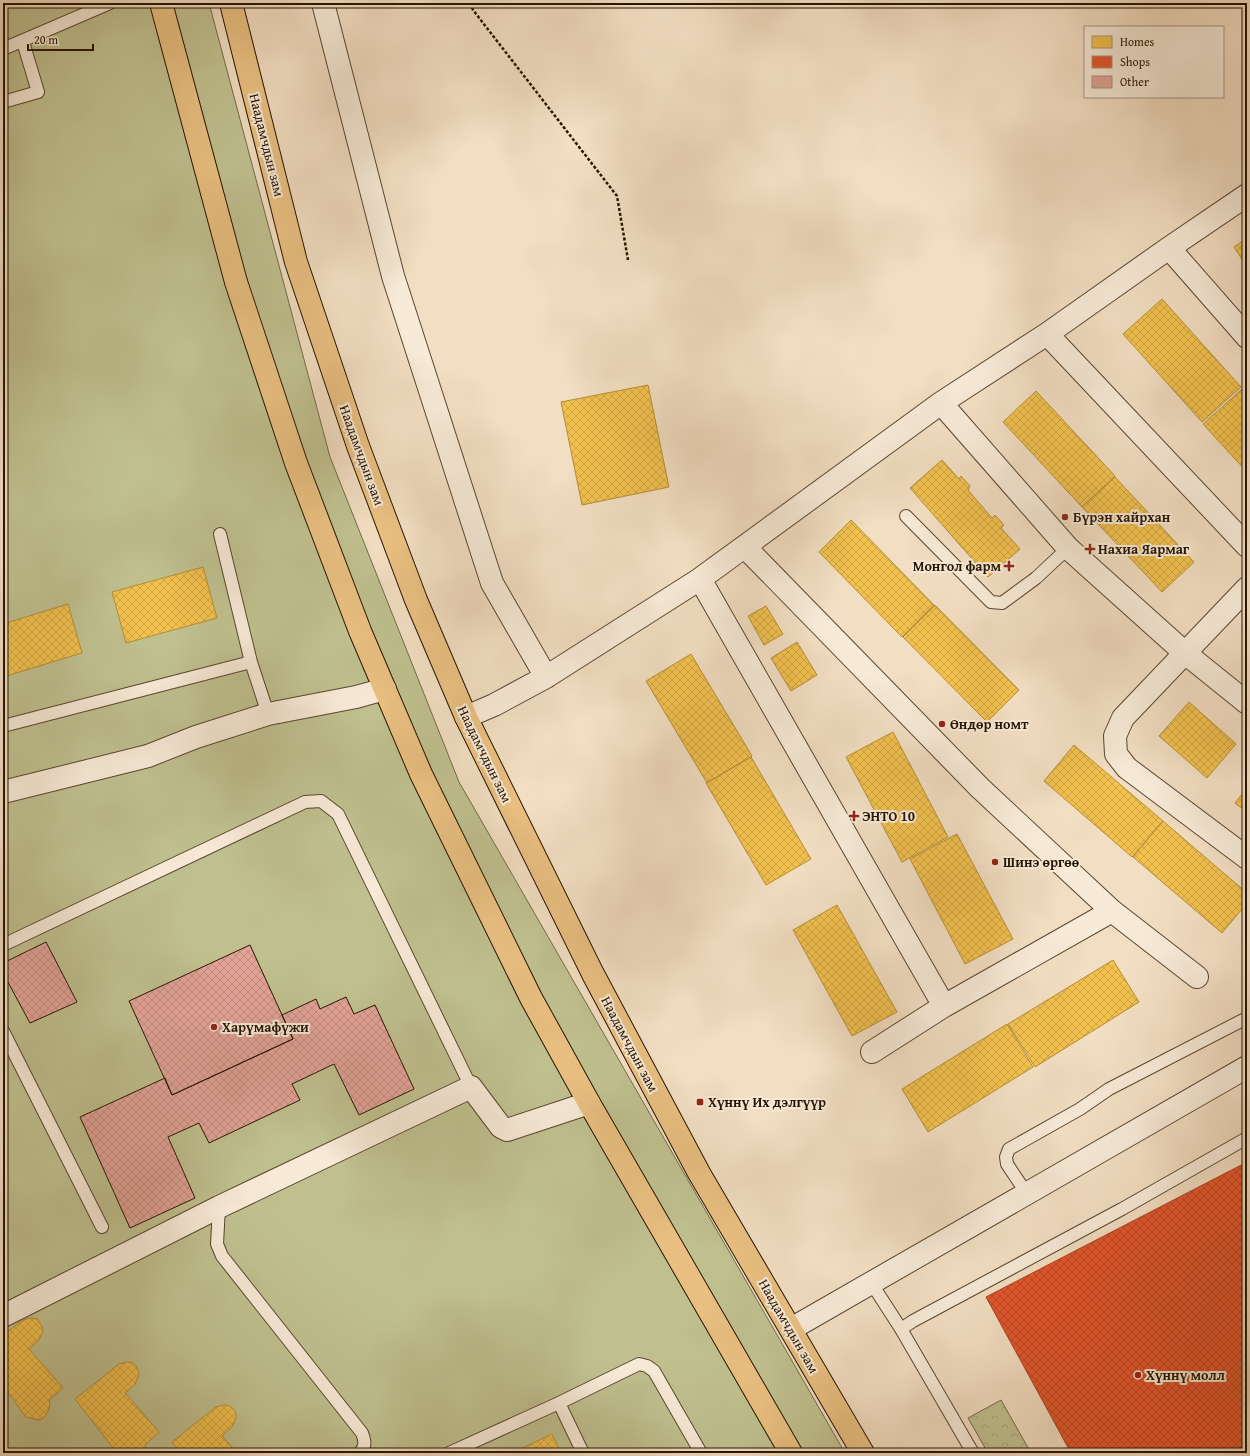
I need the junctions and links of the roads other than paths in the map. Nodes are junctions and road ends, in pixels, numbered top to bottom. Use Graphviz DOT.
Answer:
graph roads {
  1 [pos="110,3"];
  2 [pos="161,3"];
  3 [pos="230,3"];
  4 [pos="323,3"];
  5 [pos="23,42"];
  6 [pos="3,49"];
  7 [pos="3,102"];
  8 [pos="1247,195"];
  9 [pos="1169,248"];
  10 [pos="1047,334"];
  11 [pos="1247,336"];
  12 [pos="941,403"];
  13 [pos="906,516"];
  14 [pos="220,534"];
  15 [pos="1247,546"];
  16 [pos="745,547"];
  17 [pos="1068,548"];
  18 [pos="700,579"];
  19 [pos="1247,588"];
  20 [pos="1185,653"];
  21 [pos="251,662"];
  22 [pos="546,678"];
  23 [pos="384,689"];
  24 [pos="1247,703"];
  25 [pos="268,714"];
  26 [pos="466,717"];
  27 [pos="3,726"];
  28 [pos="3,792"];
  29 [pos="1247,858"];
  30 [pos="1112,911"];
  31 [pos="3,945"];
  32 [pos="1197,977"];
  33 [pos="944,1006"];
  34 [pos="1247,1018"];
  35 [pos="3,1031"];
  36 [pos="872,1052"];
  37 [pos="1247,1067"];
  38 [pos="471,1087"];
  39 [pos="589,1103"];
  40 [pos="1247,1138"];
  41 [pos="1027,1194"];
  42 [pos="219,1207"];
  43 [pos="102,1227"];
  44 [pos="872,1284"];
  45 [pos="3,1316"];
  46 [pos="791,1329"];
  47 [pos="901,1329"];
  48 [pos="559,1403"];
  49 [pos="360,1453"];
  50 [pos="449,1453"];
  51 [pos="583,1453"];
  52 [pos="701,1453"];
  53 [pos="791,1453"];
  54 [pos="862,1453"];
  55 [pos="973,1453"];
  1 -- 5 [label="lane"];
  2 -- 23 [label="highway"];
  3 -- 26 [label="highway, Наадамчдын зам"];
  4 -- 22 [label="street"];
  5 -- 6 [label="lane"];
  5 -- 7 [label="lane"];
  8 -- 9 [label="street"];
  9 -- 10 [label="street"];
  9 -- 11 [label="street"];
  10 -- 12 [label="street"];
  10 -- 15 [label="street"];
  12 -- 16 [label="street"];
  12 -- 17 [label="street"];
  13 -- 17 [label="lane"];
  14 -- 21 [label="lane"];
  16 -- 18 [label="street"];
  16 -- 30 [label="street"];
  17 -- 20 [label="street"];
  18 -- 22 [label="street"];
  18 -- 33 [label="street"];
  19 -- 20 [label="street"];
  20 -- 24 [label="street"];
  20 -- 29 [label="street"];
  21 -- 25 [label="lane"];
  21 -- 27 [label="lane"];
  22 -- 26 [label="street"];
  23 -- 25 [label="street"];
  23 -- 39 [label="highway"];
  25 -- 28 [label="street"];
  26 -- 46 [label="highway, Наадамчдын зам"];
  30 -- 32 [label="street"];
  30 -- 33 [label="street"];
  31 -- 38 [label="lane"];
  33 -- 36 [label="street"];
  34 -- 41 [label="lane"];
  35 -- 43 [label="lane"];
  37 -- 41 [label="street"];
  38 -- 39 [label="street"];
  38 -- 42 [label="street"];
  39 -- 53 [label="highway"];
  40 -- 47 [label="lane"];
  41 -- 44 [label="street"];
  42 -- 45 [label="street"];
  42 -- 49 [label="lane"];
  44 -- 46 [label="street"];
  44 -- 47 [label="lane"];
  46 -- 54 [label="highway, Наадамчдын зам"];
  47 -- 55 [label="lane"];
  48 -- 50 [label="lane"];
  48 -- 51 [label="lane"];
  48 -- 52 [label="lane"];
}
